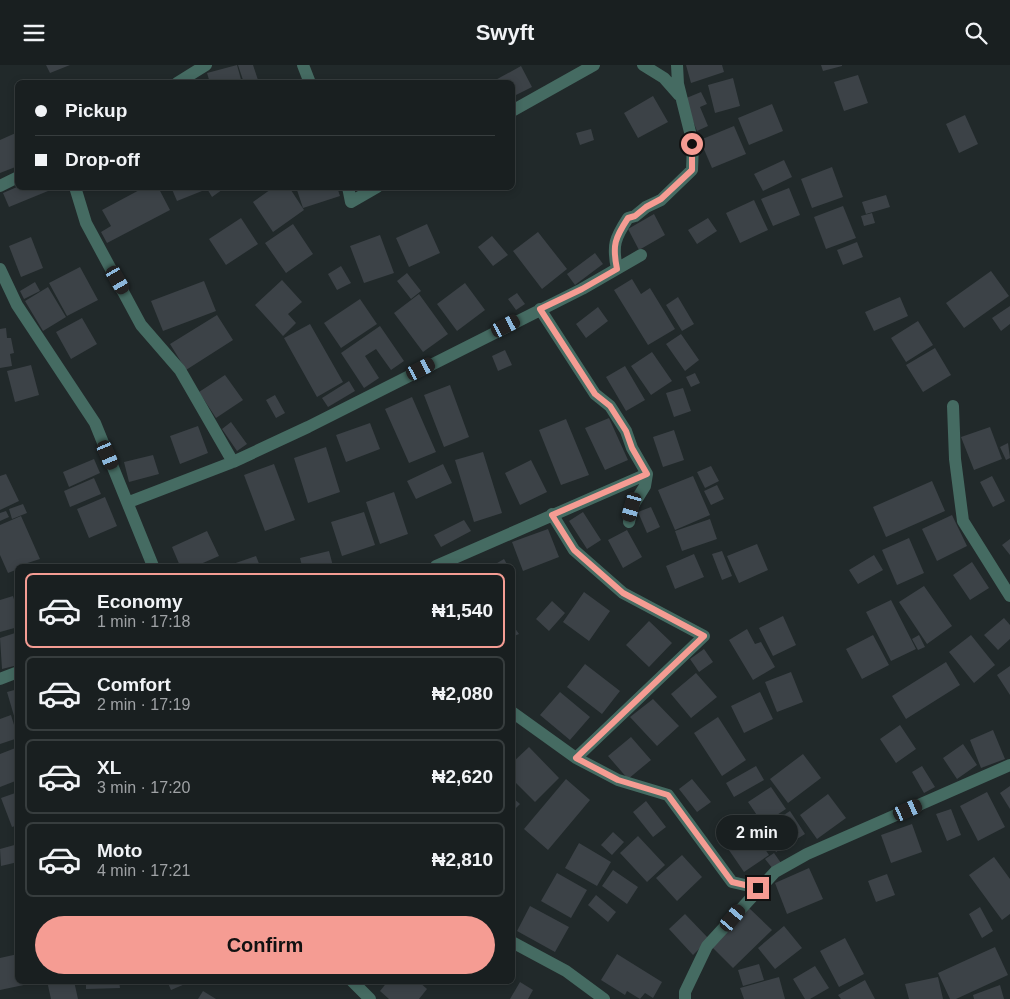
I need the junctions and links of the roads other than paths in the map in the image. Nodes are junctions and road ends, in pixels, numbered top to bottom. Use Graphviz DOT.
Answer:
graph roads {
  1 [pos="206,65"];
  2 [pos="303,65"];
  3 [pos="594,65"];
  4 [pos="644,65"];
  5 [pos="677,65"];
  6 [pos="182,80"];
  7 [pos="309,80"];
  8 [pos="682,97"];
  9 [pos="515,109"];
  10 [pos="15,178"];
  11 [pos="0,186"];
  12 [pos="76,190"];
  13 [pos="349,190"];
  14 [pos="371,190"];
  15 [pos="641,255"];
  16 [pos="0,269"];
  17 [pos="617,269"];
  18 [pos="540,309"];
  19 [pos="953,406"];
  20 [pos="233,462"];
  21 [pos="647,474"];
  22 [pos="128,502"];
  23 [pos="552,515"];
  24 [pos="628,522"];
  25 [pos="152,564"];
  26 [pos="441,564"];
  27 [pos="1010,596"];
  28 [pos="15,673"];
  29 [pos="0,679"];
  30 [pos="515,714"];
  31 [pos="576,758"];
  32 [pos="1010,765"];
  33 [pos="758,888"];
  34 [pos="515,944"];
  35 [pos="355,984"];
  36 [pos="370,999"];
  37 [pos="604,999"];
  38 [pos="685,999"];
  1 -- 6 [label="street"];
  2 -- 7 [label="street"];
  3 -- 9 [label="street"];
  4 -- 8 [label="street"];
  5 -- 8 [label="street"];
  8 -- 17 [label="street"];
  10 -- 11 [label="street"];
  12 -- 20 [label="street"];
  13 -- 14 [label="street"];
  15 -- 17 [label="street"];
  16 -- 22 [label="street"];
  17 -- 18 [label="street"];
  18 -- 20 [label="street"];
  18 -- 21 [label="street"];
  19 -- 27 [label="street"];
  20 -- 22 [label="street"];
  21 -- 23 [label="street"];
  21 -- 24 [label="street"];
  22 -- 25 [label="street"];
  23 -- 26 [label="street"];
  23 -- 31 [label="street"];
  28 -- 29 [label="street"];
  30 -- 31 [label="street"];
  31 -- 33 [label="street"];
  32 -- 33 [label="street"];
  33 -- 38 [label="street"];
  34 -- 37 [label="street"];
  35 -- 36 [label="street"];
}
